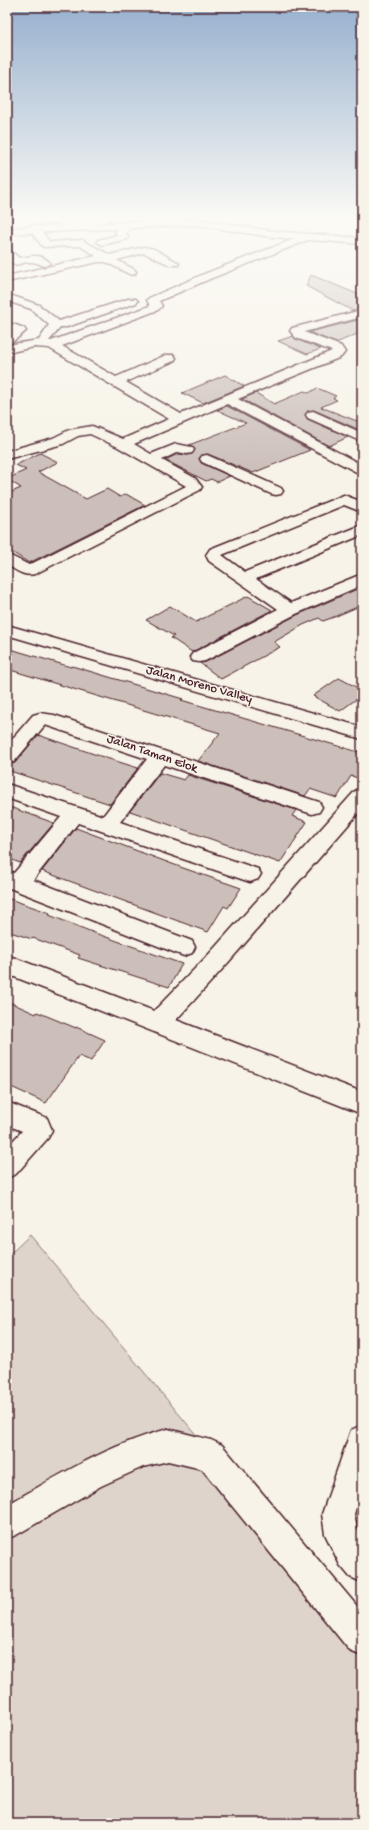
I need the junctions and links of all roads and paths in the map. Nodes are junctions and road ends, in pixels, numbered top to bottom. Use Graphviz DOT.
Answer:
graph roads {
  1 [pos="19,301"];
  2 [pos="130,301"];
  3 [pos="154,301"];
  4 [pos="362,313"];
  5 [pos="63,324"];
  6 [pos="7,326"];
  7 [pos="20,332"];
  8 [pos="42,344"];
  9 [pos="9,345"];
  10 [pos="170,358"];
  11 [pos="116,382"];
  12 [pos="228,399"];
  13 [pos="186,405"];
  14 [pos="198,412"];
  15 [pos="313,415"];
  16 [pos="180,419"];
  17 [pos="338,427"];
  18 [pos="362,438"];
  19 [pos="308,440"];
  20 [pos="122,444"];
  21 [pos="187,450"];
  22 [pos="7,455"];
  23 [pos="151,459"];
  24 [pos="207,459"];
  25 [pos="224,466"];
  26 [pos="362,470"];
  27 [pos="190,481"];
  28 [pos="276,491"];
  29 [pos="362,508"];
  30 [pos="362,530"];
  31 [pos="7,559"];
  32 [pos="244,578"];
  33 [pos="362,579"];
  34 [pos="290,610"];
  35 [pos="7,616"];
  36 [pos="7,630"];
  37 [pos="36,637"];
  38 [pos="199,656"];
  39 [pos="362,733"];
  40 [pos="7,757"];
  41 [pos="159,757"];
  42 [pos="7,791"];
  43 [pos="362,796"];
  44 [pos="312,807"];
  45 [pos="74,814"];
  46 [pos="107,825"];
  47 [pos="250,874"];
  48 [pos="12,882"];
  49 [pos="184,947"];
  50 [pos="7,964"];
  51 [pos="166,1026"];
  52 [pos="362,1103"];
  53 [pos="7,1113"];
  54 [pos="7,1166"];
  55 [pos="362,1441"];
  56 [pos="7,1523"];
  57 [pos="357,1559"];
  58 [pos="362,1639"];
  1 -- 8 [label="street"];
  2 -- 5 [label="street"];
  3 -- 8 [label="street"];
  4 -- 12 [label="street"];
  6 -- 7 [label="street"];
  7 -- 8 [label="street"];
  7 -- 9 [label="street"];
  8 -- 9 [label="street"];
  8 -- 11 [label="street"];
  10 -- 11 [label="street"];
  11 -- 16 [label="street"];
  12 -- 14 [label="street"];
  12 -- 19 [label="street"];
  13 -- 14 [label="street"];
  14 -- 16 [label="street"];
  15 -- 17 [label="street"];
  16 -- 20 [label="street"];
  17 -- 18 [label="street"];
  17 -- 19 [label="street"];
  19 -- 26 [label="street"];
  20 -- 22 [label="street"];
  20 -- 23 [label="street"];
  21 -- 23 [label="street"];
  23 -- 27 [label="street"];
  24 -- 25 [label="street"];
  25 -- 27 [label="street"];
  25 -- 28 [label="street"];
  27 -- 31 [label="street"];
  29 -- 32 [label="street"];
  30 -- 32 [label="street"];
  32 -- 34 [label="street"];
  33 -- 34 [label="street"];
  34 -- 38 [label="street"];
  35 -- 37 [label="street, Jalan Moreno Valley"];
  36 -- 37 [label="street, Jalan Moreno Valley"];
  37 -- 39 [label="street, Jalan Moreno Valley"];
  40 -- 41 [label="street, Jalan Taman Elok"];
  41 -- 44 [label="street, Jalan Taman Elok"];
  41 -- 46 [label="street"];
  42 -- 45 [label="street"];
  43 -- 51 [label="street"];
  45 -- 46 [label="street"];
  45 -- 48 [label="street"];
  46 -- 47 [label="street"];
  48 -- 49 [label="street"];
  50 -- 51 [label="street"];
  51 -- 52 [label="street"];
  53 -- 54 [label="street"];
  55 -- 57 [label="street"];
  56 -- 58 [label="street"];
}
